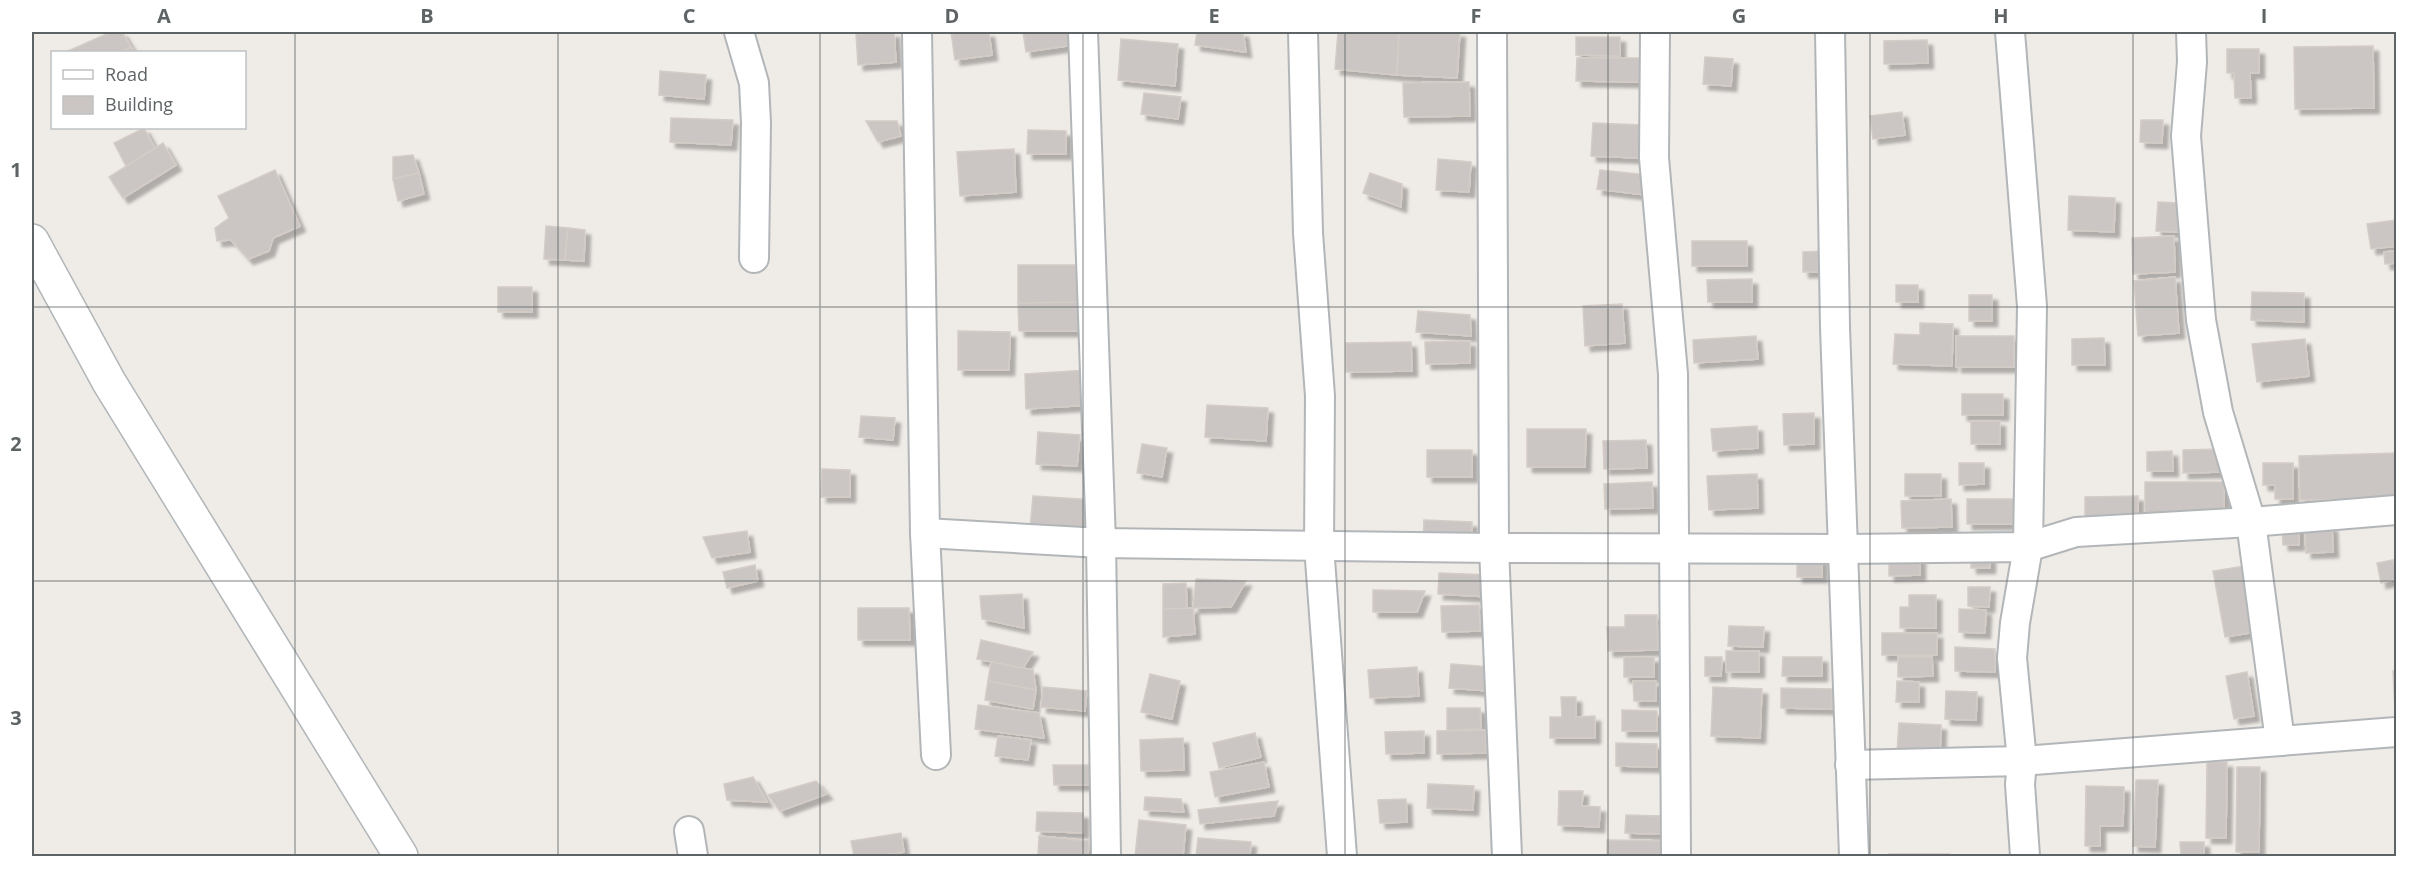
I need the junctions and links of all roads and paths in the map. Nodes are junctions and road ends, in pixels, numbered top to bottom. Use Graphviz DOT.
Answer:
graph roads {
  1 [pos="739,32"];
  2 [pos="917,32"];
  3 [pos="1083,32"];
  4 [pos="1303,32"];
  5 [pos="1492,32"];
  6 [pos="1655,32"];
  7 [pos="1830,32"];
  8 [pos="2010,32"];
  9 [pos="2191,32"];
  10 [pos="32,241"];
  11 [pos="754,258"];
  12 [pos="2397,510"];
  13 [pos="2251,522"];
  14 [pos="925,533"];
  15 [pos="1101,543"];
  16 [pos="1319,546"];
  17 [pos="1675,547"];
  18 [pos="2028,547"];
  19 [pos="1494,548"];
  20 [pos="1844,549"];
  21 [pos="2397,732"];
  22 [pos="2280,741"];
  23 [pos="936,755"];
  24 [pos="2022,761"];
  25 [pos="1850,765"];
  26 [pos="401,856"];
  27 [pos="1106,856"];
  28 [pos="1342,856"];
  29 [pos="1507,856"];
  30 [pos="1676,856"];
  31 [pos="1854,856"];
  32 [pos="2025,856"];
  1 -- 11 [label="street"];
  2 -- 14 [label="street"];
  3 -- 15 [label="street"];
  4 -- 16 [label="street"];
  5 -- 19 [label="street"];
  6 -- 17 [label="street"];
  7 -- 20 [label="street"];
  8 -- 18 [label="street"];
  9 -- 13 [label="street"];
  10 -- 26 [label="main road"];
  12 -- 13 [label="street"];
  13 -- 18 [label="street"];
  13 -- 22 [label="street"];
  14 -- 15 [label="street"];
  14 -- 23 [label="street"];
  15 -- 16 [label="street"];
  15 -- 27 [label="street"];
  16 -- 19 [label="street"];
  16 -- 28 [label="street"];
  17 -- 19 [label="street"];
  17 -- 20 [label="street"];
  17 -- 30 [label="street"];
  18 -- 20 [label="street"];
  18 -- 24 [label="street"];
  19 -- 29 [label="street"];
  20 -- 25 [label="street"];
  21 -- 22 [label="street"];
  22 -- 24 [label="street"];
  24 -- 25 [label="street"];
  24 -- 32 [label="street"];
  25 -- 31 [label="street"];
}
